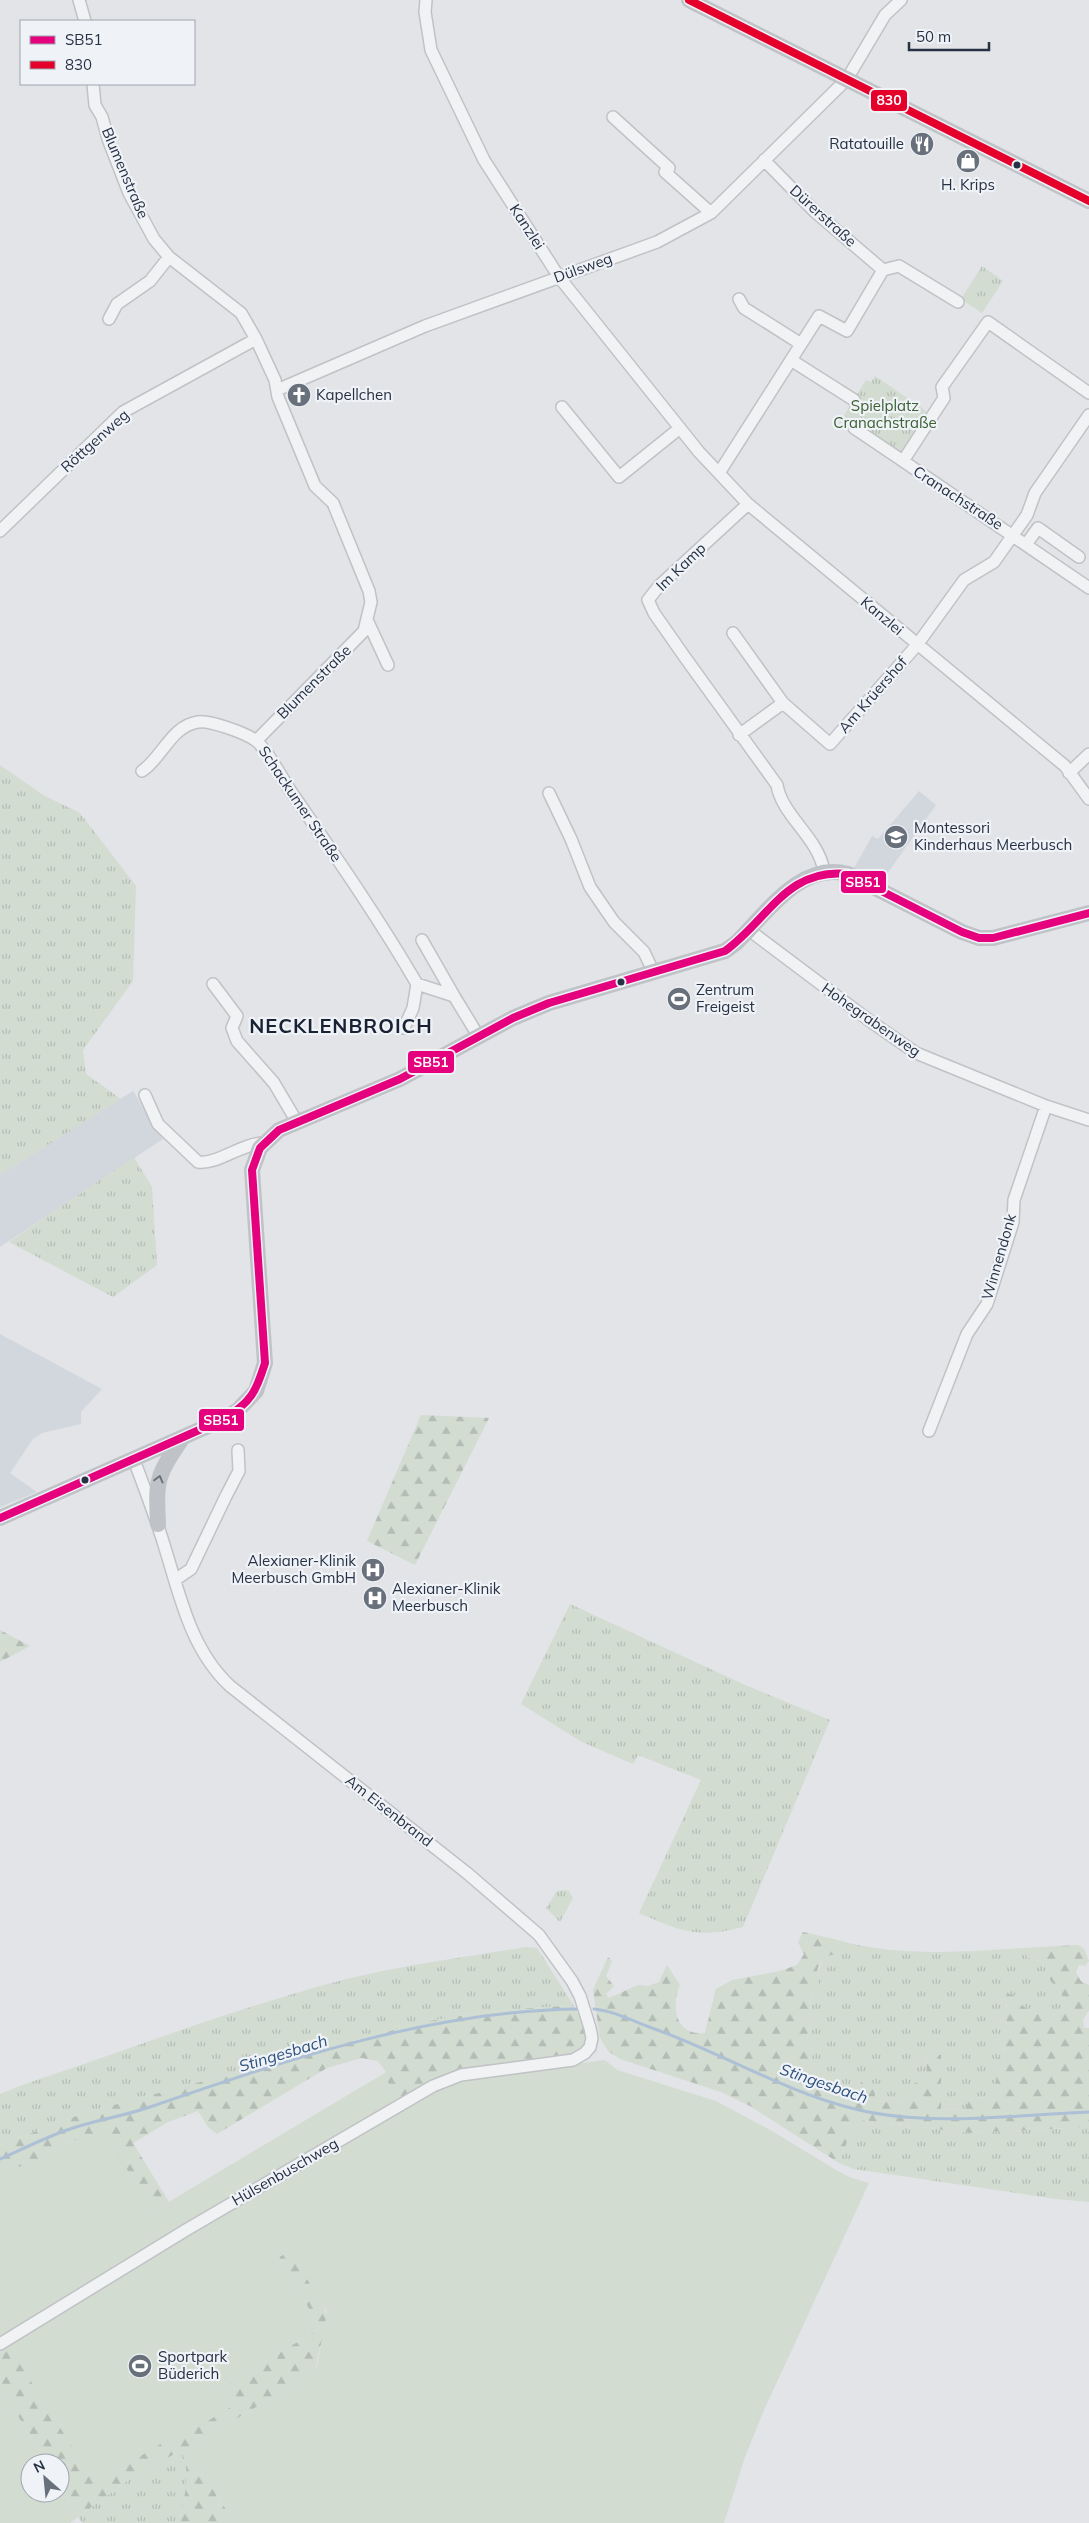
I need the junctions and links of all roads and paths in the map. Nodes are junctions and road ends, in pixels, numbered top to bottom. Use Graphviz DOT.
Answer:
graph roads {
  1 [pos="79,0"];
  2 [pos="426,0"];
  3 [pos="689,0"];
  4 [pos="900,0"];
  5 [pos="85,20"];
  6 [pos="847,79"];
  7 [pos="93,85"];
  8 [pos="613,117"];
  9 [pos="764,160"];
  10 [pos="1089,201"];
  11 [pos="711,212"];
  12 [pos="169,257"];
  13 [pos="883,270"];
  14 [pos="559,277"];
  15 [pos="739,300"];
  16 [pos="958,302"];
  17 [pos="109,319"];
  18 [pos="256,339"];
  19 [pos="801,344"];
  20 [pos="791,360"];
  21 [pos="277,390"];
  22 [pos="1089,393"];
  23 [pos="854,400"];
  24 [pos="562,407"];
  25 [pos="1089,415"];
  26 [pos="680,428"];
  27 [pos="854,428"];
  28 [pos="903,461"];
  29 [pos="719,473"];
  30 [pos="748,504"];
  31 [pos="0,531"];
  32 [pos="1013,534"];
  33 [pos="1027,544"];
  34 [pos="1079,557"];
  35 [pos="1089,588"];
  36 [pos="368,622"];
  37 [pos="734,633"];
  38 [pos="917,645"];
  39 [pos="388,665"];
  40 [pos="783,703"];
  41 [pos="739,735"];
  42 [pos="257,740"];
  43 [pos="1089,754"];
  44 [pos="142,771"];
  45 [pos="1069,772"];
  46 [pos="549,793"];
  47 [pos="1089,799"];
  48 [pos="824,871"];
  49 [pos="1089,913"];
  50 [pos="749,930"];
  51 [pos="422,940"];
  52 [pos="654,973"];
  53 [pos="213,984"];
  54 [pos="417,984"];
  55 [pos="454,996"];
  56 [pos="404,1028"];
  57 [pos="479,1037"];
  58 [pos="145,1095"];
  59 [pos="1046,1106"];
  60 [pos="1089,1120"];
  61 [pos="297,1122"];
  62 [pos="264,1143"];
  63 [pos="929,1431"];
  64 [pos="181,1440"];
  65 [pos="238,1450"];
  66 [pos="134,1460"];
  67 [pos="0,1518"];
  68 [pos="158,1524"];
  69 [pos="175,1580"];
  70 [pos="588,2050"];
  71 [pos="0,2344"];
  1 -- 5 [label="street"];
  2 -- 14 [label="street, Kanzlei"];
  3 -- 6 [label="main road"];
  4 -- 6 [label="street, Dülsweg"];
  6 -- 9 [label="street, Dülsweg"];
  6 -- 10 [label="main road"];
  7 -- 12 [label="street, Blumenstraße"];
  8 -- 11 [label="street"];
  9 -- 11 [label="street, Dülsweg"];
  9 -- 13 [label="street, Dürerstraße"];
  11 -- 14 [label="street, Dülsweg"];
  12 -- 17 [label="street"];
  12 -- 18 [label="street, Blumenstraße"];
  13 -- 16 [label="street"];
  13 -- 19 [label="street"];
  14 -- 21 [label="street, Dülsweg"];
  14 -- 26 [label="street, Kanzlei"];
  15 -- 19 [label="street"];
  18 -- 21 [label="street, Blumenstraße"];
  18 -- 31 [label="street, Röttgenweg"];
  19 -- 20 [label="street"];
  20 -- 23 [label="street"];
  20 -- 29 [label="street"];
  21 -- 36 [label="street, Blumenstraße"];
  22 -- 28 [label="street, Cranachstraße"];
  24 -- 26 [label="street"];
  25 -- 32 [label="street, Cranachstraße"];
  26 -- 29 [label="street, Kanzlei"];
  27 -- 28 [label="street, Cranachstraße"];
  28 -- 32 [label="street, Cranachstraße"];
  29 -- 30 [label="street, Kanzlei"];
  30 -- 38 [label="street, Kanzlei"];
  30 -- 41 [label="street, Im Kamp"];
  32 -- 33 [label="street"];
  32 -- 38 [label="street, Cranachstraße"];
  33 -- 34 [label="street"];
  33 -- 35 [label="street"];
  36 -- 39 [label="street, Blumenstraße"];
  36 -- 42 [label="street, Blumenstraße"];
  37 -- 40 [label="street"];
  38 -- 40 [label="street, Am Krüershof"];
  38 -- 45 [label="street, Kanzlei"];
  40 -- 41 [label="street"];
  41 -- 48 [label="street, Im Kamp"];
  42 -- 44 [label="street, Schackumer Straße"];
  42 -- 54 [label="street, Schackumer Straße"];
  43 -- 45 [label="street"];
  45 -- 47 [label="street, Kanzlei"];
  46 -- 52 [label="street"];
  48 -- 49 [label="main road"];
  48 -- 50 [label="main road"];
  50 -- 52 [label="main road"];
  50 -- 59 [label="street, Hohegrabenweg"];
  51 -- 55 [label="street"];
  52 -- 57 [label="main road"];
  53 -- 61 [label="street"];
  54 -- 55 [label="street"];
  54 -- 56 [label="street"];
  55 -- 57 [label="street"];
  57 -- 61 [label="main road"];
  58 -- 62 [label="street"];
  59 -- 60 [label="street, Hohegrabenweg"];
  59 -- 63 [label="street, Winnendonk"];
  61 -- 62 [label="main road"];
  62 -- 64 [label="main road"];
  64 -- 66 [label="main road"];
  68 -- 64 [label="main road, one-way"];
  65 -- 69 [label="street"];
  66 -- 67 [label="main road"];
  66 -- 68 [label="street, Am Eisenbrand"];
  68 -- 69 [label="street, Am Eisenbrand"];
  69 -- 70 [label="street, Am Eisenbrand"];
  70 -- 71 [label="street, Hülsenbuschweg"];
}
